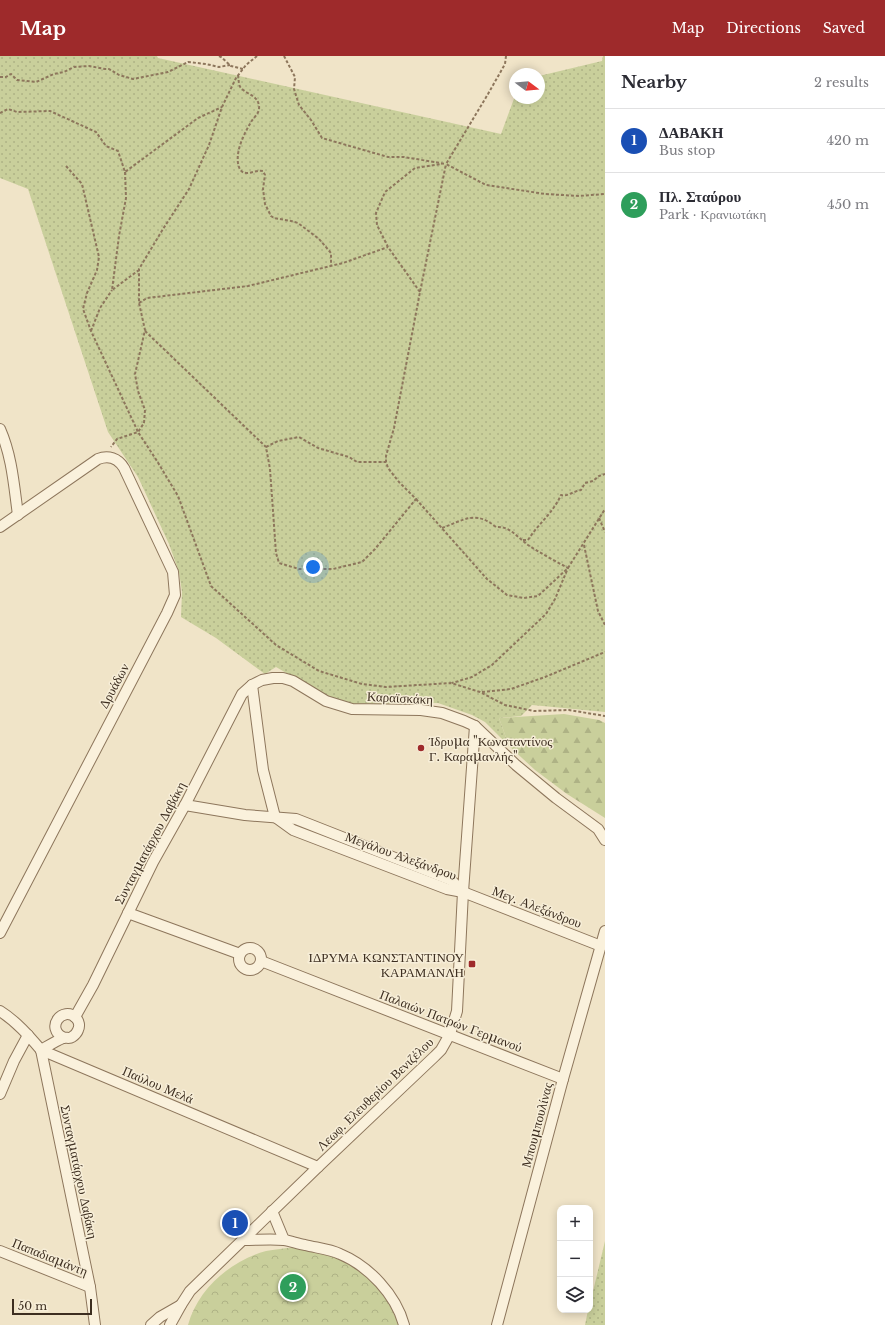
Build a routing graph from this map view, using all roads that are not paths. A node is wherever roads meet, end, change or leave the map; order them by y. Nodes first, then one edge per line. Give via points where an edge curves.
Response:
1 (0, 428) edge
2 (18, 515) junction
3 (0, 527) edge
4 (252, 685) junction
5 (475, 726) junction
6 (185, 805) junction
7 (275, 817) junction
8 (605, 840) edge
9 (463, 892) junction
10 (128, 913) junction
11 (605, 931) edge
12 (0, 933) edge
13 (601, 946) junction
14 (240, 954) junction
15 (261, 961) junction
16 (0, 1011) edge
17 (75, 1017) junction
18 (450, 1034) junction
19 (28, 1035) junction
20 (64, 1038) junction
21 (41, 1050) junction
22 (563, 1079) junction
23 (0, 1094) edge
24 (318, 1167) junction
25 (272, 1211) junction
26 (244, 1240) junction
27 (284, 1240) junction
28 (0, 1251) edge
29 (90, 1287) junction
30 (181, 1305) junction
31 (95, 1325) edge
32 (151, 1325) edge
33 (170, 1325) edge
34 (404, 1325) edge
35 (496, 1325) edge

1 - 2 street via 10,462
2 - 3 street
2 - 12 street, Δρυάδων via 97,460 104,457 117,460 124,468 173,572 175,595
4 - 5 street, Καραϊσκάκη via 262,680 283,678 293,681 326,701 352,709 436,712
4 - 6 street, Συνταγματάρχου Δαβάκη via 242,694
4 - 7 street via 263,770
5 - 8 street, Καραϊσκάκη via 516,765 598,829
5 - 9 street, Λεωφ. Ελευθερίου Βενιζέλου
6 - 7 street
6 - 10 street, Συνταγματάρχου Δαβάκη
7 - 9 street, Μεγάλου Αλεξάνδρου via 293,830 447,889
9 - 13 street, Μεγ. Αλεξάνδρου
9 - 18 street, Λεωφ. Ελευθερίου Βενιζέλου via 457,1011
10 - 14 street
10 - 17 street, Συνταγματάρχου Δαβάκη
11 - 13 street, Μπουμπουλίνας
13 - 22 street, Μπουμπουλίνας
14 - 15 street via 252,947 259,951
14 - 15 street via 239,962 247,970 257,968
15 - 18 street, Παλαιών Πατρών Γερμανού
16 - 19 street, Παύλου Μελά
17 - 20 street via 78,1021 78,1032 74,1036
17 - 20 street via 66,1014 58,1019 56,1032
18 - 22 street, Παλαιών Πατρών Γερμανού
18 - 24 street, Λεωφ. Ελευθερίου Βενιζέλου via 441,1050
19 - 21 street, Παύλου Μελά
19 - 23 street
20 - 21 street
21 - 24 street, Παύλου Μελά
21 - 29 street, Συνταγματάρχου Δαβάκη
22 - 35 street, Μπουμπουλίνας
24 - 25 street, Λεωφ. Ελευθερίου Βενιζέλου
25 - 26 street, Λεωφ. Ελευθερίου Βενιζέλου
25 - 27 street
26 - 27 street
26 - 30 street, Λεωφ. Ελευθερίου Βενιζέλου via 190,1291
27 - 34 street via 324,1248 357,1263 383,1286 394,1302
28 - 29 street, Παπαδιαμάντη
29 - 31 street, Συνταγματάρχου Δαβάκη
30 - 32 street, Λεωφ. Ελευθερίου Βενιζέλου
30 - 33 street, Λεωφ. Ελευθερίου Βενιζέλου

